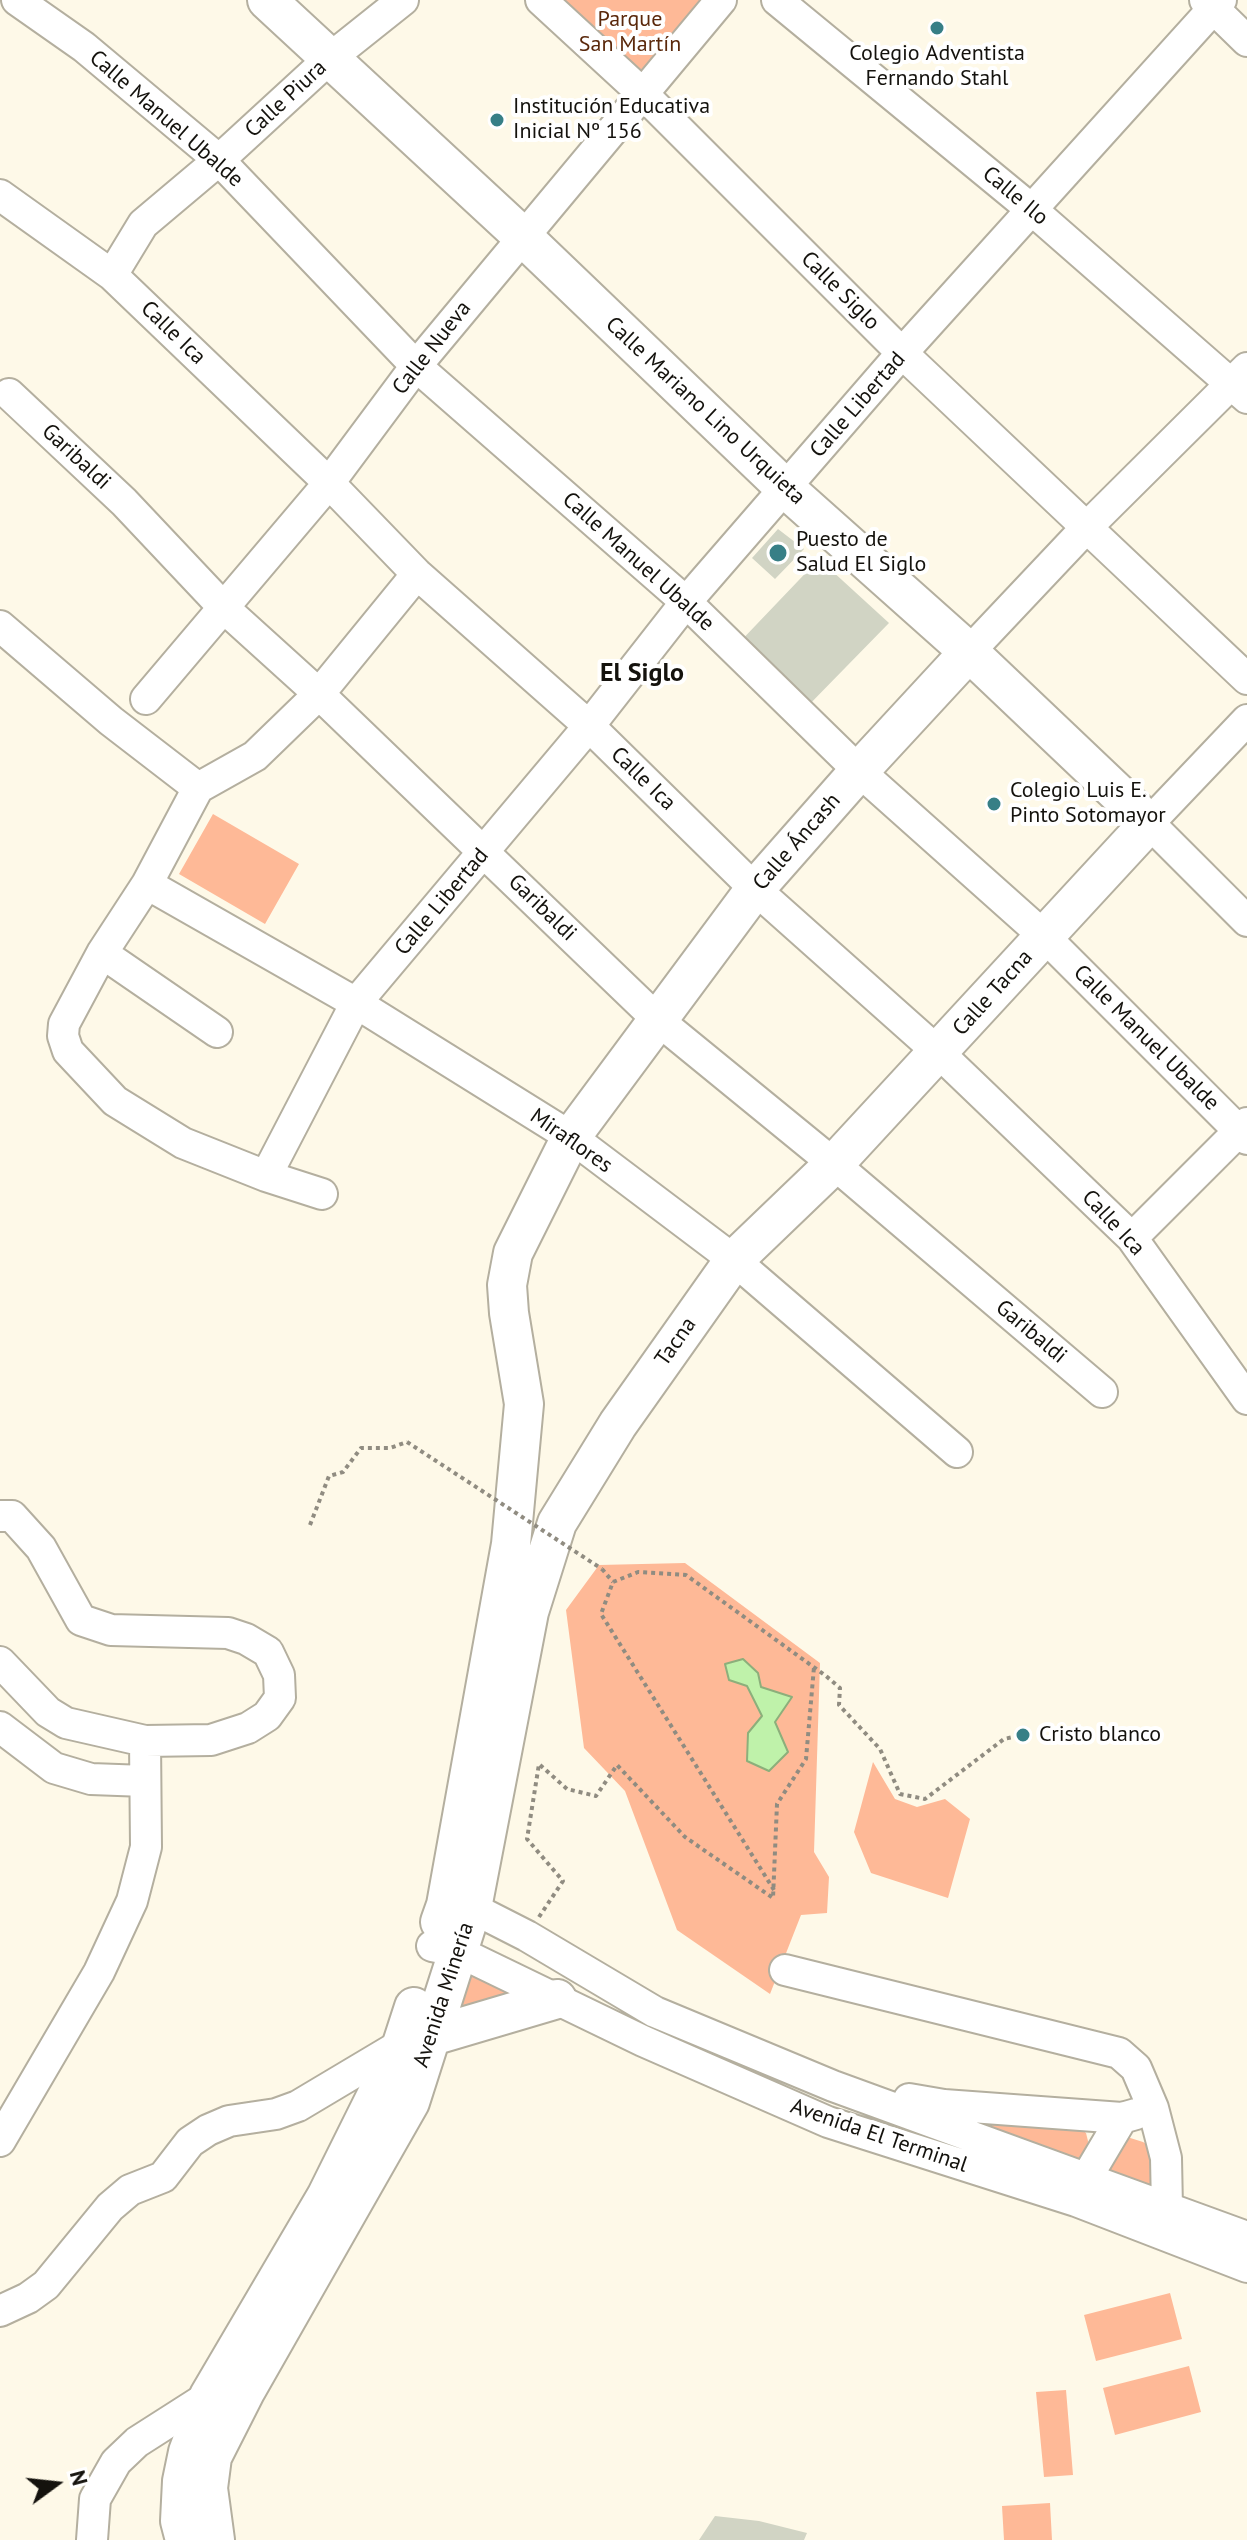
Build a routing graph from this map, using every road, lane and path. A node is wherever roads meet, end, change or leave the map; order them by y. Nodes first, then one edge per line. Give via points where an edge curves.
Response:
1 (17, 0) edge
2 (267, 0) edge
3 (403, 0) edge
4 (541, 0) edge
5 (721, 0) edge
6 (777, 0) edge
7 (1213, 3) edge
8 (1247, 41) edge
9 (329, 59) junction
10 (642, 93) junction
11 (219, 160) junction
12 (0, 195) edge
13 (1031, 209) junction
14 (522, 236) junction
15 (112, 275) junction
16 (902, 353) junction
17 (416, 366) junction
18 (1242, 383) edge
19 (9, 394) dead end
20 (329, 483) junction
21 (786, 489) junction
22 (1087, 527) junction
23 (417, 574) junction
24 (686, 602) junction
25 (224, 608) junction
26 (2, 632) edge
27 (969, 652) junction
28 (1247, 679) edge
29 (319, 694) junction
30 (146, 699) dead end
31 (1247, 720) edge
32 (589, 726) junction
33 (859, 771) junction
34 (198, 788) junction
35 (1149, 823) junction
36 (484, 852) junction
37 (147, 884) junction
38 (755, 889) junction
39 (1247, 921) edge
40 (1044, 936) junction
41 (102, 953) junction
42 (356, 1003) junction
43 (659, 1021) junction
44 (217, 1032) dead end
45 (938, 1052) junction
46 (1244, 1131) edge
47 (571, 1137) junction
48 (834, 1164) junction
49 (266, 1176) junction
50 (322, 1194) dead end
51 (1132, 1238) junction
52 (734, 1260) junction
53 (1102, 1392) dead end
54 (1247, 1399) edge
55 (524, 1404) joint
56 (618, 1424) joint
57 (957, 1452) dead end
58 (0, 1516) edge
59 (310, 1525) dead end
60 (613, 1582) junction
61 (0, 1662) edge
62 (814, 1667) junction
63 (0, 1727) edge
64 (1023, 1735) dead end
65 (145, 1741) junction
66 (145, 1781) junction
67 (774, 1890) junction
68 (459, 1906) junction
69 (527, 1936) junction
70 (444, 1948) junction
71 (785, 1970) dead end
72 (557, 1999) junction
73 (655, 2012) junction
74 (417, 2040) junction
75 (643, 2041) junction
76 (833, 2086) junction
77 (1153, 2108) junction
78 (1122, 2118) junction
79 (0, 2141) edge
80 (1081, 2189) junction
81 (1161, 2221) junction
82 (1247, 2237) edge
83 (1247, 2267) edge
84 (0, 2311) edge
85 (209, 2396) junction
86 (92, 2540) edge
87 (185, 2540) edge
88 (215, 2540) edge

1 - 11 street, Calle Manuel Ubalde via 84,47
2 - 9 main road, Calle Mariano Lino Urquieta
3 - 9 street, Calle Piura
4 - 10 street, Calle Siglo
5 - 10 street, Calle Nueva
6 - 13 street, Calle Ilo
7 - 8 street
7 - 13 street, Calle Libertad
9 - 11 street, Calle Piura
9 - 14 main road, Calle Mariano Lino Urquieta
10 - 14 street, Calle Nueva
10 - 16 street, Calle Siglo
11 - 15 street, Calle Piura via 143,224
11 - 17 street, Calle Manuel Ubalde
12 - 15 street, Calle Ica
13 - 16 street, Calle Libertad
13 - 18 street, Calle Ilo
14 - 17 street, Calle Nueva
14 - 21 main road, Calle Mariano Lino Urquieta
15 - 20 street, Calle Ica
16 - 21 street, Calle Libertad
16 - 22 street, Calle Siglo
17 - 20 street, Calle Nueva
17 - 24 street, Calle Manuel Ubalde
18 - 22 street, Calle Áncash
19 - 25 street, Garibaldi via 124,502
20 - 23 street, Calle Ica
20 - 25 street, Calle Nueva
21 - 24 street, Calle Libertad
21 - 27 main road, Calle Mariano Lino Urquieta
22 - 27 street, Calle Áncash
22 - 28 street, Calle Siglo
23 - 29 street
23 - 32 street, Calle Ica
24 - 32 street, Calle Libertad
24 - 33 street, Calle Manuel Ubalde
25 - 29 street, Garibaldi
25 - 30 street, Calle Nueva
26 - 34 street
27 - 33 main road, Calle Áncash
27 - 35 main road, Calle Mariano Lino Urquieta
29 - 34 street via 255,756
29 - 36 street, Garibaldi
31 - 35 street, Calle Tacna
32 - 36 street, Calle Libertad
32 - 38 street, Calle Ica
33 - 38 main road, Calle Áncash
33 - 40 street, Calle Manuel Ubalde
34 - 37 street
35 - 39 street, Calle Mariano Lino Urquieta
35 - 40 main road, Calle Tacna
36 - 42 street, Calle Libertad
36 - 43 street, Garibaldi
37 - 41 street
37 - 42 street, Miraflores
38 - 43 main road, Calle Áncash
38 - 45 street, Calle Ica
40 - 45 main road, Calle Tacna
40 - 46 street, Calle Manuel Ubalde
41 - 44 street
41 - 49 street via 64,1024 68,1051 115,1101 183,1143
42 - 47 street, Miraflores
42 - 49 street, Calle Libertad
43 - 47 main road, Calle Áncash
43 - 48 street, Garibaldi
45 - 48 main road, Calle Tacna
45 - 51 street, Calle Ica
46 - 51 street
47 - 52 street, Miraflores
47 - 55 main road, Calle Áncash via 513,1253 507,1285
48 - 52 main road, Calle Tacna
48 - 53 street, Garibaldi
49 - 50 street
51 - 54 street, Calle Ica
52 - 56 main road, Tacna
52 - 57 street, Miraflores
55 - 68 main road, Avenida Minería via 511,1544
56 - 68 main road, Avenida Minería via 557,1523 529,1612
58 - 65 street via 12,1516 41,1548 81,1620 111,1630 228,1633 268,1652 279,1675 280,1698 267,1716 211,1740
59 - 60 path, bridge via 329,1476 343,1472 361,1448 407,1442 602,1569
60 - 62 path via 638,1572 686,1575
60 - 67 path via 601,1614
61 - 65 street via 48,1712 66,1723
62 - 64 path via 840,1688 839,1705 880,1749 900,1794 925,1799 1004,1739
62 - 67 path via 806,1759 777,1804
63 - 66 street via 54,1768 91,1779
65 - 66 street
66 - 79 street via 146,1847 132,1901 99,1972
67 - 69 path via 773,1898 685,1837 617,1765 596,1796 567,1789 539,1764 527,1839 563,1881
68 - 69 street, Avenida El Terminal
68 - 70 main road, Avenida Minería
69 - 73 street, Avenida El Terminal
70 - 72 street, Avenida El Terminal
70 - 74 main road, Avenida Minería
71 - 77 street via 1119,2053 1136,2068
72 - 74 main road
72 - 75 street, Avenida El Terminal
73 - 75 street
73 - 76 street, Avenida El Terminal
74 - 84 street via 298,2106 208,2130 190,2142 163,2177 130,2190 110,2207 46,2285
74 - 85 main road, Avenida Minería
74 - 88 main road, Avenida Minería via 410,2102 212,2457 208,2488
75 - 80 street, Avenida El Terminal via 828,2122
76 - 78 street via 944,2105
76 - 80 street, Avenida El Terminal
77 - 78 street
77 - 81 street via 1166,2158
78 - 80 street
80 - 81 street, Avenida El Terminal
81 - 82 street, Avenida El Terminal
81 - 83 street, Avenida El Terminal
85 - 86 street via 137,2442 116,2462 95,2499
85 - 87 main road, Avenida Minería via 182,2481 180,2521

